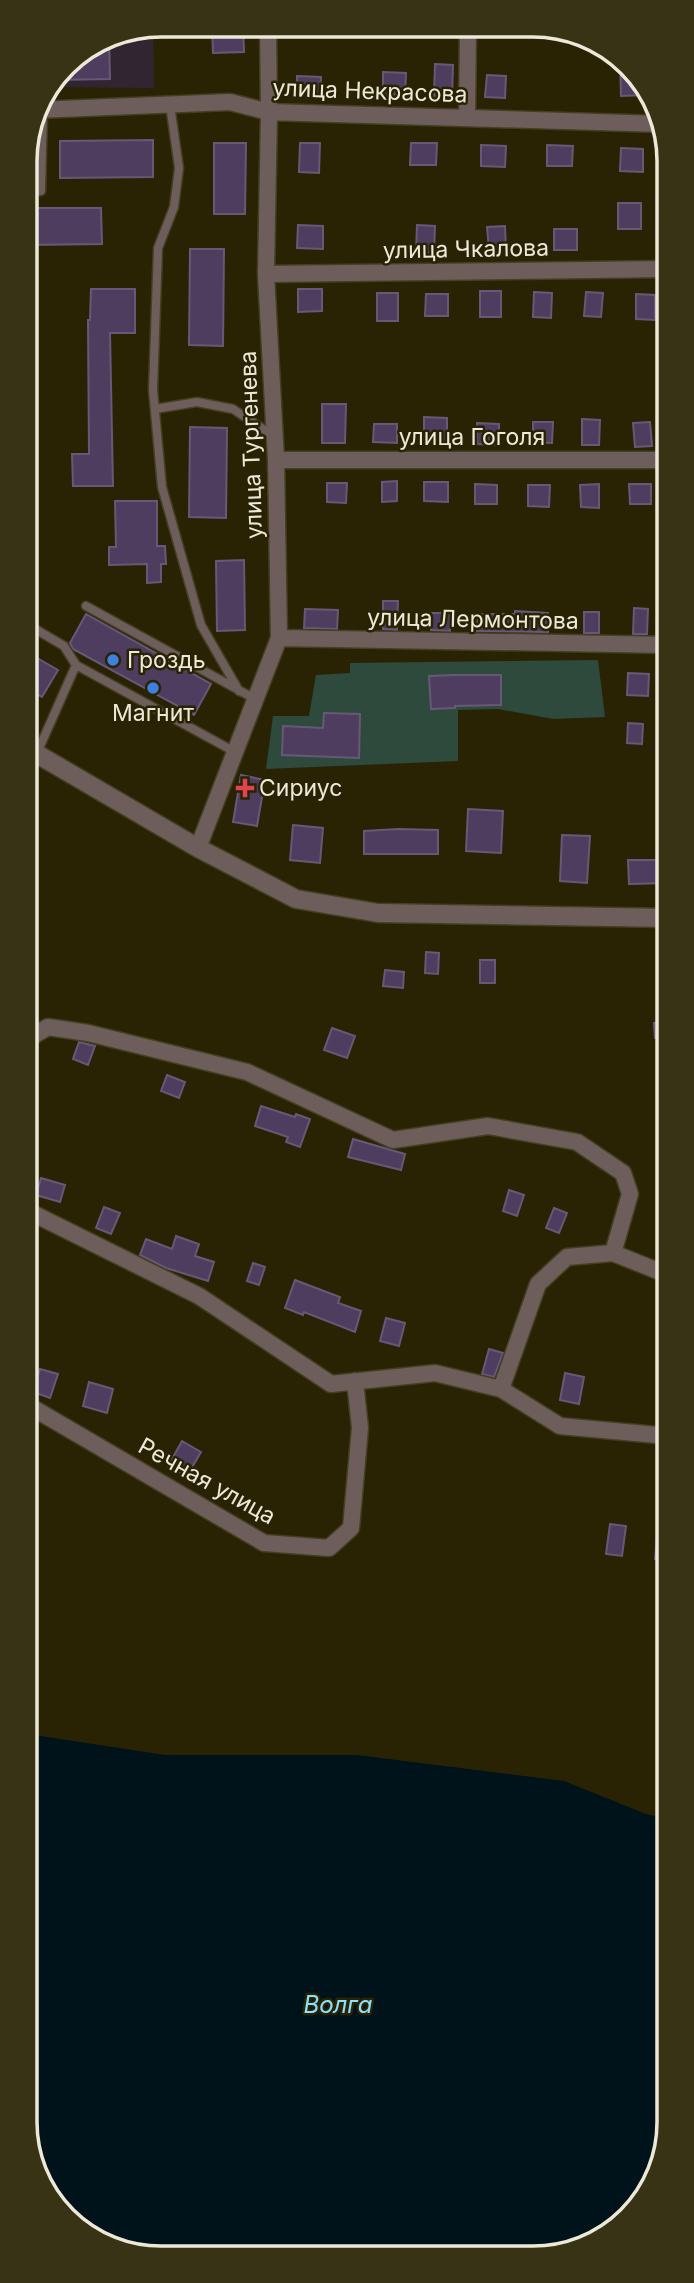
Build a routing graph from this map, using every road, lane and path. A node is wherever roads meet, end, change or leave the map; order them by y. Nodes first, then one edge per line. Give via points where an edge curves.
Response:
1 (268, 37) edge
2 (468, 37) edge
3 (170, 105) junction
4 (48, 111) edge
5 (269, 112) junction
6 (467, 118) junction
7 (652, 124) edge
8 (40, 136) edge
9 (37, 191) edge
10 (657, 269) edge
11 (267, 274) junction
12 (155, 409) junction
13 (275, 437) junction
14 (276, 460) junction
15 (657, 460) edge
16 (86, 606) dead end
17 (37, 630) edge
18 (279, 638) junction
19 (657, 645) edge
20 (76, 665) junction
21 (239, 691) junction
22 (255, 699) junction
23 (37, 739) edge
24 (235, 752) junction
25 (37, 754) edge
26 (198, 848) junction
27 (657, 918) edge
28 (37, 1034) edge
29 (37, 1216) edge
30 (613, 1253) junction
31 (657, 1271) edge
32 (355, 1381) junction
33 (501, 1389) junction
34 (37, 1410) edge
35 (657, 1435) edge

1 - 5 street, улица Тургенева
2 - 6 street
3 - 4 street, улица Некрасова
3 - 5 street, улица Некрасова via 230,102
3 - 12 lane via 178,168 174,207 158,248
5 - 6 street, улица Некрасова
5 - 11 street, улица Тургенева
6 - 7 street, улица Некрасова
8 - 9 lane via 41,191
10 - 11 street, улица Чкалова
11 - 13 street, улица Тургенева
12 - 13 lane via 197,402 233,409
12 - 21 lane via 162,487 187,580 201,625
13 - 14 street, улица Тургенева
14 - 15 street, улица Гоголя
14 - 18 street, улица Тургенева
16 - 21 lane
17 - 20 lane via 64,646
18 - 19 street, улица Лермонтова
18 - 22 street, улица Тургенева
20 - 23 lane
20 - 24 lane
21 - 22 lane
22 - 24 street, улица Тургенева
24 - 26 street, улица Тургенева
25 - 26 street
26 - 27 street via 296,899 379,913
28 - 30 street via 48,1027 88,1033 247,1072 394,1140 488,1126 577,1142 623,1173 630,1194
29 - 32 street via 198,1296 331,1384
30 - 31 street
30 - 33 street via 567,1257 538,1284
32 - 33 street via 435,1373
32 - 34 street, Речная улица via 360,1428 351,1528 329,1548 264,1543
33 - 35 street via 561,1426

